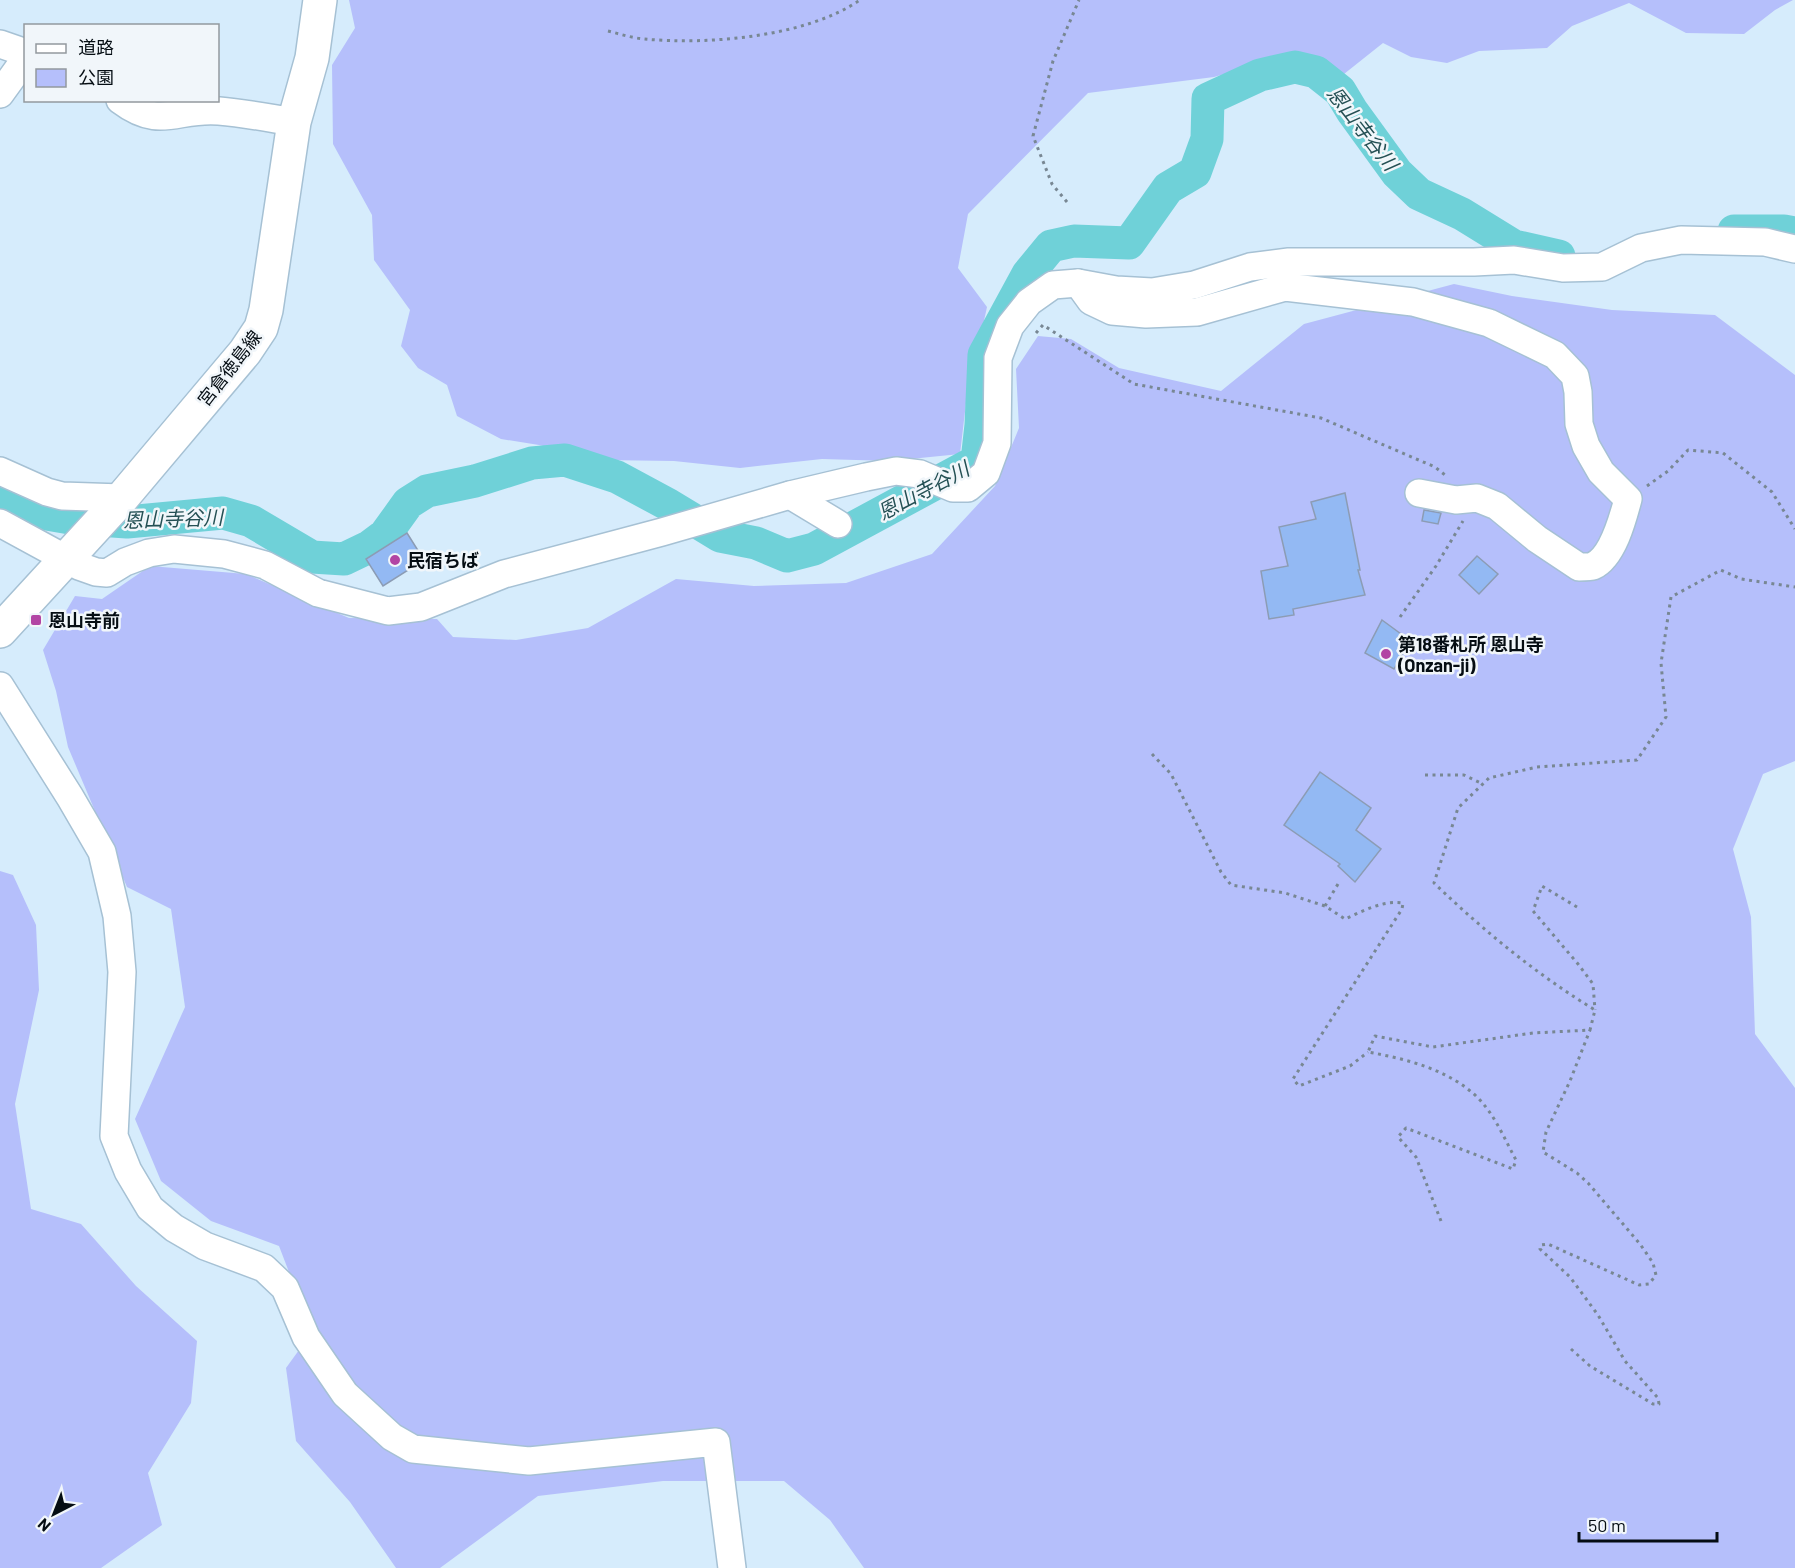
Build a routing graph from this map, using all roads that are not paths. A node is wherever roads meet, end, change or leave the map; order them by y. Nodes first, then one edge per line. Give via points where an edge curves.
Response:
1 (321, 0) edge
2 (0, 44) edge
3 (24, 52) edge
4 (24, 61) edge
5 (0, 94) edge
6 (123, 102) edge
7 (294, 122) junction
8 (1795, 249) edge
9 (1078, 283) junction
10 (0, 471) edge
11 (1419, 493) dead end
12 (790, 495) junction
13 (117, 502) junction
14 (0, 523) edge
15 (838, 524) dead end
16 (75, 548) junction
17 (0, 631) edge
18 (0, 686) edge
19 (732, 1568) edge

1 - 7 main road, 宮倉徳島線 via 312,58
2 - 3 street
4 - 5 street
6 - 7 street via 139,113 160,117 217,111
7 - 13 main road, 宮倉徳島線 via 261,328
8 - 9 street via 1765,242 1681,240 1641,248 1602,267 1563,268 1514,260 1289,262 1250,267 1194,285 1152,292
9 - 11 street via 1091,301 1112,311 1197,312 1285,287 1413,302 1489,323 1555,355 1575,376 1579,424 1586,446 1601,472 1628,499 1604,557 1594,566 1579,567 1497,506 1478,498 1456,500
9 - 12 street via 1053,285 1029,302 1010,326 998,358 997,443 986,473 968,488 953,488 920,474 896,471
10 - 13 street via 62,496
12 - 15 street
12 - 16 street via 504,574 422,607 388,611 318,593 265,566 224,554 174,549 149,553 107,573 79,566
13 - 16 main road, 宮倉徳島線
14 - 16 street
16 - 17 main road, 宮倉徳島線
18 - 19 street via 102,852 117,916 122,972 114,1136 128,1171 150,1208 205,1246 264,1268 285,1288 306,1337 345,1394 392,1437 413,1449 529,1461 716,1442

